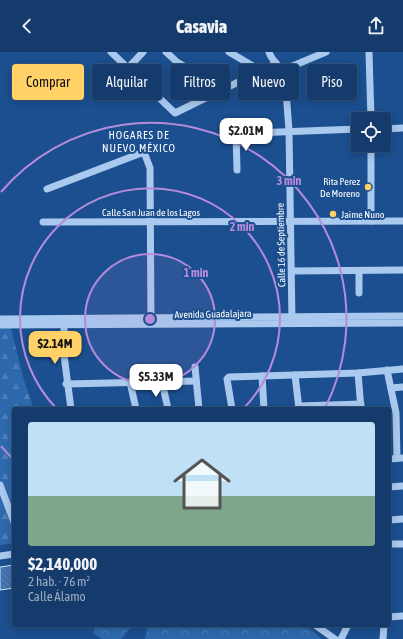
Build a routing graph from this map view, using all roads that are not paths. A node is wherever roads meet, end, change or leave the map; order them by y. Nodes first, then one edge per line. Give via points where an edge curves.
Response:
1 (111, 52) edge
2 (143, 52) edge
3 (166, 52) edge
4 (229, 52) edge
5 (269, 52) edge
6 (326, 52) edge
7 (369, 52) edge
8 (124, 64) edge
9 (132, 64) edge
10 (180, 64) edge
11 (250, 64) edge
12 (275, 64) edge
13 (297, 64) edge
14 (161, 100) edge
15 (201, 100) edge
16 (287, 100) edge
17 (371, 112) edge
18 (403, 128) edge
19 (351, 129) edge
20 (391, 129) edge
21 (289, 130) junction
22 (236, 133) junction
23 (225, 134) dead end
24 (371, 152) edge
25 (237, 170) dead end
26 (47, 189) dead end
27 (403, 220) edge
28 (371, 221) junction
29 (43, 222) dead end
30 (291, 222) junction
31 (151, 223) junction
32 (403, 270) edge
33 (292, 271) junction
34 (359, 271) junction
35 (359, 293) dead end
36 (403, 316) edge
37 (64, 318) junction
38 (0, 319) edge
39 (292, 320) junction
40 (106, 322) junction
41 (151, 322) junction
42 (403, 322) edge
43 (0, 325) edge
44 (64, 326) junction
45 (195, 367) dead end
46 (403, 369) edge
47 (387, 370) junction
48 (358, 373) junction
49 (295, 375) junction
50 (262, 376) junction
51 (196, 381) junction
52 (130, 382) junction
53 (162, 382) junction
54 (66, 384) junction
55 (403, 387) edge
56 (391, 388) junction
57 (71, 407) edge
58 (136, 407) edge
59 (168, 407) edge
60 (199, 407) edge
61 (232, 407) edge
62 (264, 407) edge
63 (299, 407) edge
64 (333, 407) edge
65 (361, 407) edge
66 (396, 458) edge
67 (0, 485) edge
68 (403, 486) edge
69 (391, 487) edge
70 (12, 517) edge
71 (403, 519) edge
72 (391, 520) edge
73 (391, 544) edge
74 (403, 544) edge
75 (12, 554) edge
76 (0, 556) edge
77 (403, 616) edge
78 (391, 617) edge
79 (318, 627) edge
80 (347, 627) edge
81 (384, 627) edge
82 (335, 639) edge
83 (341, 639) edge
84 (383, 639) edge

1 - 8 street
2 - 9 street
3 - 10 street
4 - 11 street
5 - 12 street
6 - 13 street
7 - 17 street
14 - 15 street via 175,113
16 - 21 street, Calle 16 de Septiembre
18 - 20 street
19 - 21 street
21 - 22 street
21 - 30 street, Calle 16 de Septiembre
22 - 23 street
22 - 25 street
24 - 28 street
26 - 31 street via 144,152 150,168
27 - 28 street, Calle San Juan de los Lagos
28 - 30 street, Calle San Juan de los Lagos
29 - 31 street, Calle San Juan de los Lagos
30 - 31 street, Calle San Juan de los Lagos
30 - 33 street, Calle 16 de Septiembre
31 - 41 street
32 - 34 street
33 - 34 street
33 - 39 street, Calle 16 de Septiembre
34 - 35 street
36 - 39 street, Avenida Guadalajara
37 - 38 street, Avenida Guadalajara
37 - 40 street, Avenida Guadalajara
37 - 44 street
39 - 41 street, Avenida Guadalajara
39 - 42 street, Avenida Guadalajara
40 - 41 street, Avenida Guadalajara
40 - 44 street, Avenida Guadalajara
43 - 44 street, Avenida Guadalajara
44 - 54 street
45 - 51 street
46 - 47 street
47 - 48 street
47 - 56 street
48 - 49 street
48 - 65 street
49 - 50 street
49 - 63 street
50 - 61 street via 228,378
50 - 62 street
51 - 53 street
51 - 60 street
52 - 53 street
52 - 54 street
52 - 58 street
53 - 59 street
54 - 57 street
55 - 56 street
56 - 66 street via 396,413
64 - 65 street
67 - 70 street
68 - 69 street
71 - 72 street
73 - 74 street
75 - 76 street
77 - 78 street
79 - 82 street
80 - 83 street
81 - 84 street

